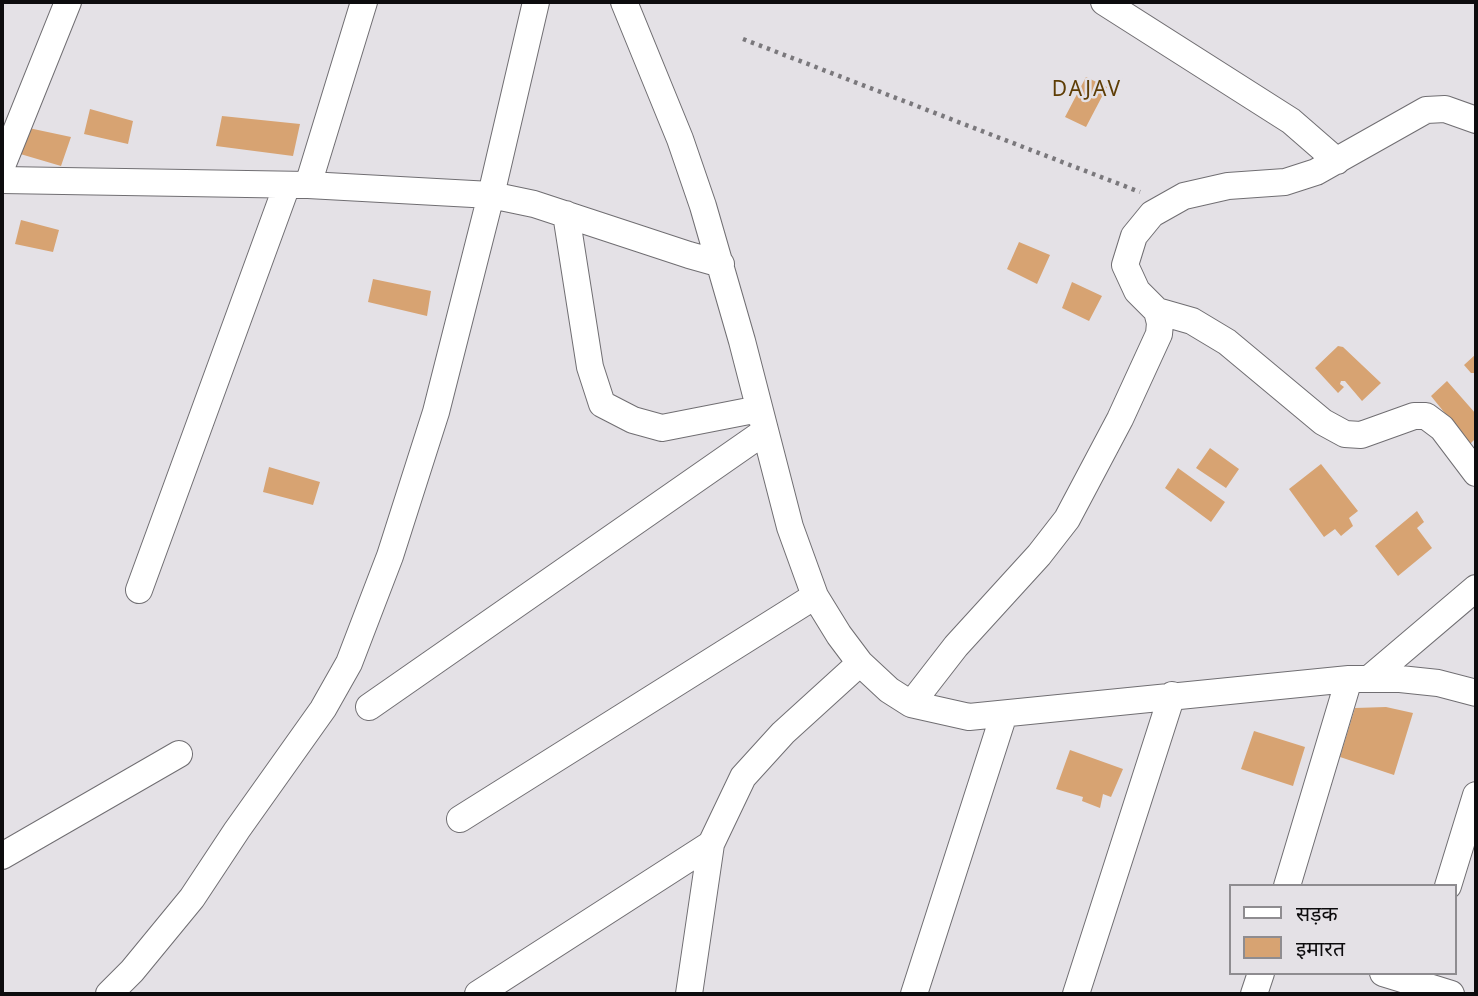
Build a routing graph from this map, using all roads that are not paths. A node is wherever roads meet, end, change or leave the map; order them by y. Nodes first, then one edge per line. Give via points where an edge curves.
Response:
1 (68, 2) edge
2 (364, 2) edge
3 (536, 2) edge
4 (624, 2) edge
5 (1104, 2) edge
6 (1476, 120) edge
7 (1336, 161) junction
8 (2, 166) edge
9 (2, 180) edge
10 (297, 185) junction
11 (491, 195) junction
12 (566, 214) junction
13 (721, 264) junction
14 (1157, 311) junction
15 (762, 420) junction
16 (1476, 473) edge
17 (1476, 588) edge
18 (139, 590) dead end
19 (815, 596) junction
20 (860, 663) junction
21 (1359, 678) junction
22 (1476, 693) edge
23 (1172, 695) junction
24 (911, 704) junction
25 (369, 706) dead end
26 (1004, 714) junction
27 (180, 754) dead end
28 (1476, 795) edge
29 (460, 819) dead end
30 (711, 844) junction
31 (2, 856) edge
32 (1288, 884) edge
33 (1449, 884) edge
34 (1260, 975) edge
35 (1389, 975) edge
36 (1417, 984) edge
37 (109, 994) edge
38 (478, 994) edge
39 (690, 994) edge
40 (914, 994) edge
41 (1076, 994) edge
42 (1254, 994) edge
43 (1451, 994) edge

1 - 8 street
2 - 10 street
3 - 11 street
4 - 13 street via 680,139
5 - 7 street via 1291,121
6 - 7 street via 1444,109 1426,110
7 - 14 street via 1285,182 1228,186 1184,196 1152,214 1133,236 1125,265 1138,291
9 - 10 street
10 - 11 street
10 - 18 street
11 - 12 street
11 - 37 street via 436,412 390,556 349,663 323,709 192,898
12 - 13 street
12 - 15 street via 590,367 601,404 662,428
13 - 15 street
14 - 16 street via 1192,321 1227,342 1323,422 1345,434 1362,435 1426,416 1442,428
14 - 24 street via 1159,334 1067,519
15 - 19 street via 790,527
15 - 25 street
17 - 21 street
19 - 20 street
19 - 29 street
20 - 24 street
20 - 30 street via 783,733 743,777
21 - 22 street via 1438,683
21 - 23 street
21 - 32 street
23 - 26 street
23 - 41 street
24 - 26 street via 969,717
26 - 40 street
27 - 31 street
28 - 33 street
30 - 38 street
30 - 39 street
34 - 42 street
35 - 36 street
36 - 43 street

